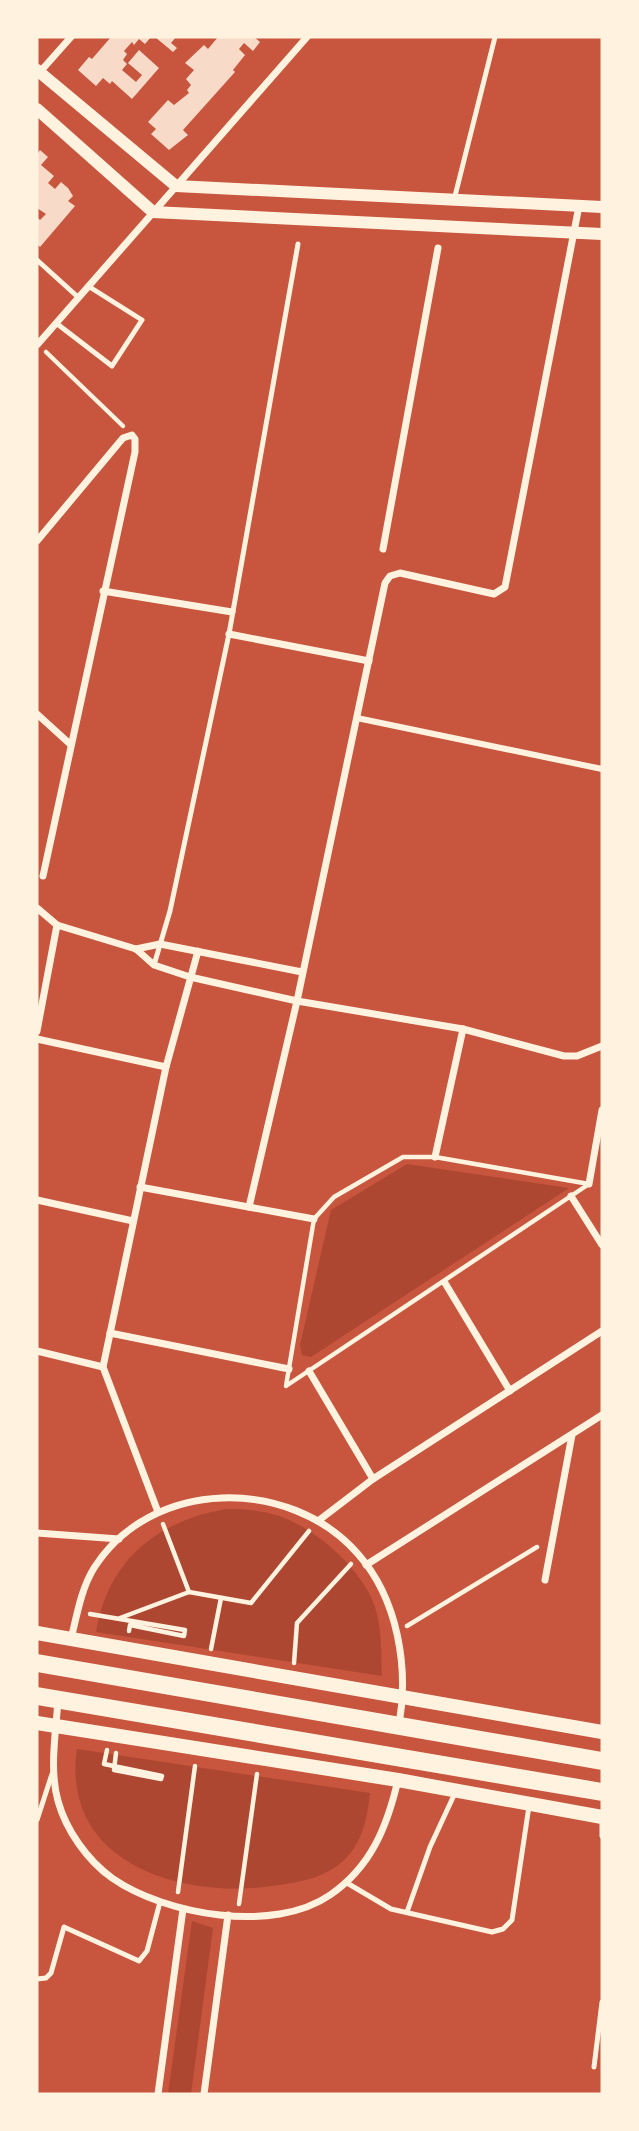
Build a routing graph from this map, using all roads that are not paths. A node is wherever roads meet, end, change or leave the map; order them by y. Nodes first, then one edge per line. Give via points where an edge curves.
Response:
1 (71, 37) edge
2 (307, 37) edge
3 (495, 37) edge
4 (38, 73) edge
5 (37, 109) edge
6 (176, 186) junction
7 (454, 200) junction
8 (579, 206) junction
9 (602, 207) edge
10 (153, 212) junction
11 (575, 233) junction
12 (602, 234) edge
13 (298, 244) dead end
14 (438, 248) dead end
15 (37, 260) edge
16 (89, 286) junction
17 (79, 298) junction
18 (56, 323) junction
19 (37, 345) edge
20 (37, 541) edge
21 (383, 549) dead end
22 (103, 591) junction
23 (232, 612) junction
24 (229, 634) junction
25 (369, 661) junction
26 (37, 714) edge
27 (357, 718) junction
28 (70, 744) junction
29 (602, 769) edge
30 (43, 876) dead end
31 (37, 908) edge
32 (57, 925) junction
33 (160, 944) junction
34 (136, 948) junction
35 (198, 951) junction
36 (155, 965) junction
37 (302, 972) junction
38 (190, 977) junction
39 (297, 1000) junction
40 (463, 1029) junction
41 (37, 1031) edge
42 (37, 1039) edge
43 (602, 1046) edge
44 (166, 1067) junction
45 (602, 1110) edge
46 (435, 1157) road end
47 (589, 1184) road end
48 (140, 1187) junction
49 (570, 1196) road end
50 (37, 1200) edge
51 (249, 1207) junction
52 (314, 1219) road end
53 (133, 1221) junction
54 (602, 1245) edge
55 (445, 1283) road end
56 (602, 1331) edge
57 (110, 1333) junction
58 (37, 1351) edge
59 (103, 1367) junction
60 (289, 1369) road end
61 (309, 1371) road end
62 (510, 1391) junction
63 (602, 1415) edge
64 (572, 1435) junction
65 (373, 1479) junction
66 (158, 1512) junction
67 (318, 1521) junction
68 (37, 1533) edge
69 (119, 1539) junction
70 (366, 1565) junction
71 (545, 1580) dead end
72 (37, 1633) edge
73 (71, 1639) junction
74 (37, 1663) edge
75 (37, 1696) edge
76 (404, 1697) junction
77 (58, 1699) junction
78 (37, 1723) edge
79 (56, 1726) junction
80 (398, 1726) junction
81 (602, 1732) edge
82 (602, 1761) edge
83 (54, 1768) junction
84 (398, 1780) junction
85 (456, 1790) junction
86 (602, 1792) edge
87 (529, 1804) junction
88 (602, 1817) edge
89 (37, 1820) edge
90 (602, 1836) edge
91 (346, 1883) junction
92 (160, 1902) junction
93 (179, 1908) junction
94 (407, 1912) junction
95 (228, 1915) junction
96 (37, 1979) edge
97 (602, 2002) edge
98 (594, 2067) dead end
99 (158, 2094) edge
100 (204, 2094) edge

1 - 4 street
2 - 6 street
3 - 7 lane
4 - 6 street
5 - 10 street
6 - 7 street
6 - 10 street
7 - 8 street
8 - 9 street
8 - 11 street
10 - 11 street
10 - 16 street
11 - 12 street
11 - 25 street via 505,587 495,594 411,574 390,576 382,592
13 - 23 lane
14 - 21 street
15 - 17 lane
16 - 17 street
16 - 18 lane via 142,320 112,366
17 - 18 street
18 - 19 street
20 - 22 street via 123,438 132,435 135,452
22 - 23 street
22 - 28 street
23 - 24 lane
24 - 25 street
24 - 33 lane
25 - 27 street
26 - 28 street
27 - 29 street
27 - 37 street
28 - 30 street
31 - 32 street
32 - 34 street
32 - 41 street
33 - 34 street
33 - 35 street
33 - 36 lane
34 - 36 street
35 - 37 street
35 - 38 street
36 - 38 street
37 - 39 street
38 - 39 street
38 - 44 street
39 - 40 street
39 - 51 street
40 - 43 street via 564,1056
40 - 46 street
42 - 44 street
44 - 48 street
45 - 47 street
48 - 51 street
48 - 53 street
49 - 54 street
50 - 53 street
51 - 52 street
53 - 57 street
55 - 62 street
56 - 62 street
57 - 59 street
57 - 60 street
58 - 59 street
59 - 66 street
61 - 65 street
62 - 65 street
63 - 64 street
64 - 70 street
64 - 71 street
65 - 67 street
66 - 67 street via 218,1497 254,1499
66 - 69 street
67 - 70 street via 340,1536
68 - 69 street
69 - 73 street via 93,1570
70 - 76 street via 388,1606 396,1633
72 - 73 main road
73 - 76 main road
74 - 80 main road
75 - 77 main road
76 - 80 street
76 - 81 main road
77 - 79 street
77 - 86 main road
78 - 79 main road
79 - 83 street
79 - 84 main road
80 - 82 main road
83 - 89 lane
83 - 92 street via 57,1800 69,1829 88,1856 111,1878
84 - 85 main road
84 - 91 street via 380,1839
85 - 87 main road
85 - 94 lane
87 - 88 main road
87 - 94 lane via 508,1925 492,1932
88 - 90 lane
91 - 94 lane via 391,1909
91 - 95 street via 297,1910 266,1916
92 - 93 street
92 - 96 lane via 147,1951 139,1961 64,1927 51,1973
93 - 95 street
93 - 99 street
95 - 100 street
97 - 98 lane

